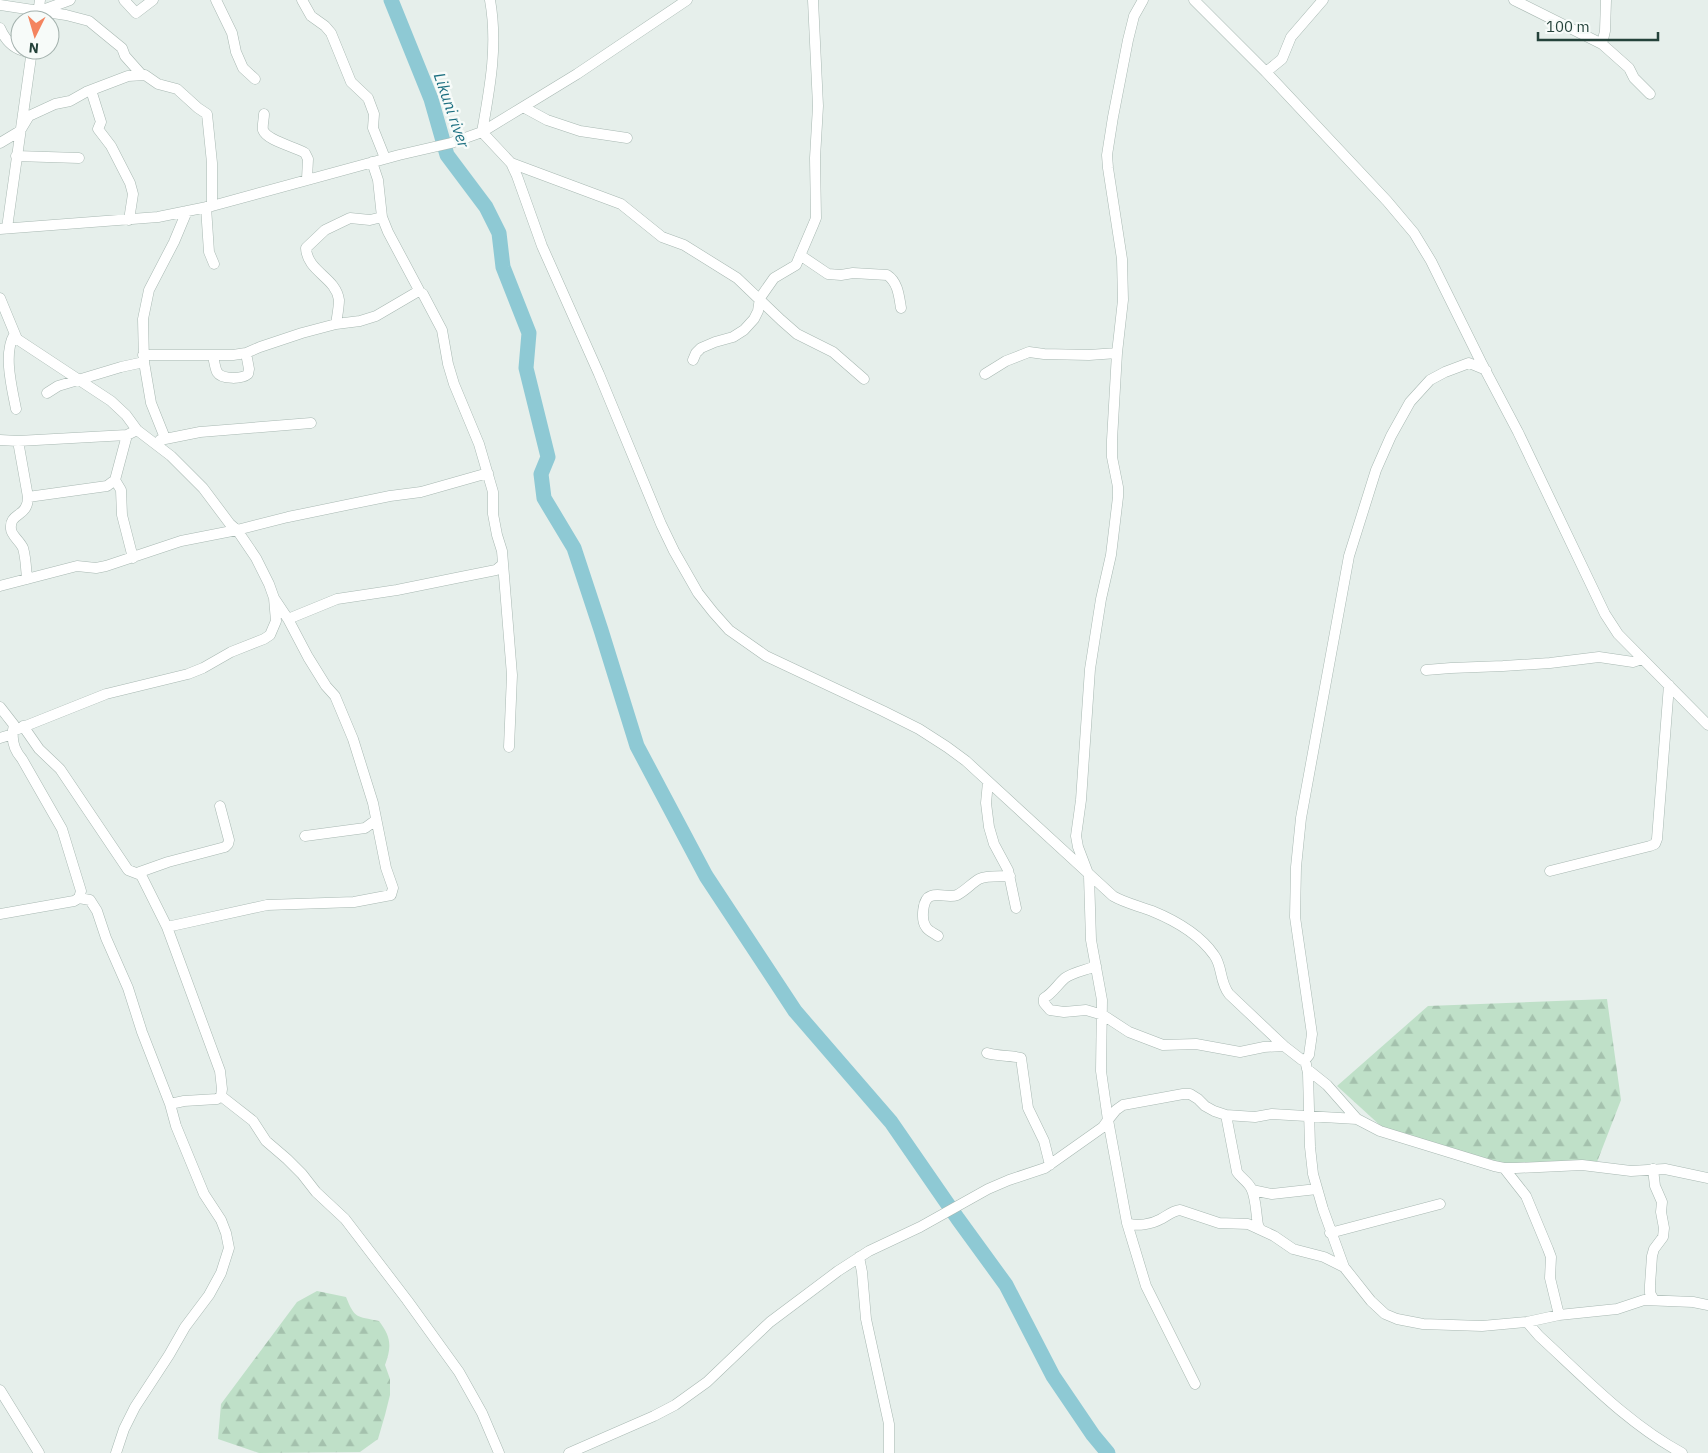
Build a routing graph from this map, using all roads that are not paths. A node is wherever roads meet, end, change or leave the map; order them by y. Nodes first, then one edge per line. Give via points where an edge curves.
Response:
1 (70, 0) edge
2 (124, 0) edge
3 (153, 0) edge
4 (216, 0) edge
5 (302, 0) edge
6 (490, 0) edge
7 (687, 0) edge
8 (813, 0) edge
9 (1143, 0) edge
10 (1194, 0) edge
11 (1323, 0) edge
12 (1514, 0) edge
13 (1606, 0) edge
14 (0, 5) edge
15 (17, 10) edge
16 (50, 10) edge
17 (60, 18) edge
18 (0, 28) edge
19 (10, 44) edge
20 (1602, 44) junction
21 (30, 60) edge
22 (1266, 72) junction
23 (141, 74) junction
24 (255, 79) dead end
25 (91, 90) junction
26 (1650, 94) dead end
27 (523, 107) junction
28 (264, 114) dead end
29 (20, 130) junction
30 (482, 132) junction
31 (627, 138) dead end
32 (0, 142) edge
33 (16, 156) junction
34 (79, 158) dead end
35 (384, 158) junction
36 (372, 162) junction
37 (511, 164) junction
38 (308, 179) junction
39 (209, 206) junction
40 (187, 212) junction
41 (382, 217) junction
42 (129, 220) junction
43 (4, 224) edge
44 (800, 255) junction
45 (214, 264) dead end
46 (420, 292) junction
47 (0, 298) edge
48 (760, 298) junction
49 (901, 308) dead end
50 (336, 324) junction
51 (14, 335) junction
52 (246, 353) junction
53 (1117, 353) junction
54 (213, 356) junction
55 (143, 359) junction
56 (693, 360) dead end
57 (1486, 370) junction
58 (985, 374) dead end
59 (864, 379) dead end
60 (80, 380) junction
61 (47, 393) dead end
62 (16, 409) dead end
63 (311, 423) dead end
64 (136, 430) junction
65 (127, 435) junction
66 (164, 438) junction
67 (0, 440) edge
68 (18, 441) junction
69 (154, 442) junction
70 (488, 473) junction
71 (115, 480) junction
72 (28, 497) junction
73 (236, 530) junction
74 (133, 558) junction
75 (503, 564) junction
76 (27, 579) junction
77 (0, 586) edge
78 (274, 598) junction
79 (288, 619) junction
80 (1642, 659) junction
81 (1426, 670) dead end
82 (1669, 685) junction
83 (0, 707) edge
84 (1708, 725) edge
85 (23, 726) junction
86 (13, 732) junction
87 (0, 738) edge
88 (509, 747) dead end
89 (988, 782) junction
90 (220, 806) dead end
91 (376, 820) junction
92 (305, 836) dead end
93 (1550, 871) dead end
94 (137, 873) junction
95 (1010, 876) junction
96 (1089, 876) junction
97 (79, 898) junction
98 (1016, 908) dead end
99 (0, 914) edge
100 (167, 927) junction
101 (938, 936) dead end
102 (1096, 966) junction
103 (1103, 1015) junction
104 (1284, 1046) junction
105 (987, 1053) dead end
106 (1306, 1064) junction
107 (221, 1096) junction
108 (170, 1104) junction
109 (1226, 1115) junction
110 (1308, 1116) junction
111 (1357, 1119) junction
112 (1108, 1120) junction
113 (1050, 1165) junction
114 (1504, 1168) junction
115 (1654, 1169) junction
116 (1708, 1178) edge
117 (1317, 1189) junction
118 (1252, 1190) junction
119 (1440, 1204) dead end
120 (1127, 1223) junction
121 (1260, 1229) junction
122 (1330, 1233) junction
123 (859, 1258) junction
124 (1344, 1267) junction
125 (1654, 1300) junction
126 (1708, 1304) edge
127 (1560, 1315) junction
128 (1527, 1322) junction
129 (1195, 1384) dead end
130 (0, 1392) edge
131 (39, 1453) edge
132 (116, 1453) edge
133 (499, 1453) edge
134 (569, 1453) edge
135 (889, 1453) edge
136 (1682, 1453) edge

1 - 16 street
2 - 3 street via 136,13
4 - 24 street via 243,68
5 - 35 street via 310,16 331,33 351,82 368,98 374,114 373,128
6 - 30 street via 494,32 493,72
7 - 27 street
8 - 44 street via 818,106 816,218
9 - 53 street via 1134,16 1128,40 1108,146 1108,168 1122,259 1123,300
10 - 22 street
11 - 22 street via 1291,37 1282,58
12 - 20 street
13 - 20 street
14 - 15 street
17 - 23 street via 89,21 122,48
18 - 19 street
20 - 26 street
21 - 29 street
22 - 57 street via 1414,233
23 - 25 street
23 - 39 street via 158,84 177,89 207,114 212,164
25 - 29 street via 29,116
25 - 42 street via 101,122 98,129 111,146 130,183 133,194
27 - 30 street
27 - 31 street via 580,131
28 - 38 street via 264,132 305,153
29 - 32 street
29 - 33 street
30 - 35 street via 438,147
30 - 37 street
33 - 34 street
33 - 43 street
35 - 36 street
36 - 38 street
36 - 41 street via 378,180
37 - 48 street via 622,204 662,237 684,245 737,278
37 - 89 street via 542,246 661,524 674,551 713,612 729,630 766,656 919,729 966,761
38 - 39 street
39 - 40 street
39 - 45 street via 210,252
40 - 42 street
40 - 55 street via 149,290 143,319
41 - 46 street
41 - 50 street via 370,220 350,218 324,230 306,248 315,270 333,284 339,300
42 - 43 street
44 - 48 street via 796,265 774,278
44 - 49 street via 828,274 888,275 896,284
46 - 50 street via 376,316
46 - 70 street via 442,330 454,384
47 - 51 street
48 - 56 street via 758,311 744,330 701,348
48 - 59 street via 797,334 833,352
50 - 52 street
51 - 60 street
51 - 62 street via 9,354
52 - 54 street
52 - 54 street via 249,369 245,377 223,376 217,372
53 - 58 street via 1029,352
53 - 96 street via 1112,457 1118,497 1090,669 1076,836
54 - 55 street
55 - 60 street
55 - 66 street via 152,409
57 - 80 street via 1605,614 1618,634
57 - 106 street via 1469,363 1445,372 1430,380 1410,402 1390,436 1376,470 1348,556 1301,818 1296,867 1295,917 1312,1034
60 - 61 street
60 - 64 street via 111,401
63 - 66 street
64 - 65 street
64 - 69 street
65 - 68 street
65 - 71 street
66 - 69 street
67 - 68 street
68 - 72 street
69 - 73 street via 203,488
70 - 73 street via 421,492 288,516
70 - 75 street
71 - 72 street via 107,486
71 - 74 street via 121,490 122,515
72 - 76 street via 28,505 15,516 10,528 22,547
73 - 74 street via 181,541
73 - 78 street via 256,558
74 - 76 street via 96,568 77,566
75 - 79 street via 496,570 461,578 337,599
75 - 88 street via 512,675
76 - 77 street
78 - 79 street
78 - 85 street via 276,621 270,635 264,639 188,674 106,694
79 - 91 street via 308,657 335,696 361,760
80 - 81 street via 1633,662 1599,657
80 - 82 street
82 - 84 street
82 - 93 street via 1655,844
83 - 86 street via 14,724
85 - 86 street
85 - 94 street via 39,749 60,770 128,870
86 - 87 street
86 - 97 street via 15,751 62,829 81,891
89 - 95 street via 989,827
89 - 96 street
90 - 94 street via 229,840 225,847
91 - 92 street via 358,830
91 - 100 street via 393,888 391,894 354,902 267,905
94 - 100 street
95 - 98 street
95 - 101 street via 980,879 958,894 931,895 924,904 924,922 926,928
96 - 102 street via 1091,940
96 - 104 street via 1113,896 1168,919 1204,944 1218,961 1224,987
97 - 99 street
97 - 108 street via 90,900 97,910
100 - 107 street via 220,1071
102 - 103 street
102 - 103 street via 1065,978 1052,994 1044,998 1044,1003 1050,1010 1086,1010
103 - 104 street via 1129,1032 1164,1045 1196,1044 1240,1052
103 - 112 street via 1101,1072
104 - 106 street
105 - 113 street via 1021,1058 1028,1108 1044,1141
106 - 110 street
106 - 111 street
107 - 108 street via 214,1100
107 - 133 street via 253,1121 266,1141 345,1219 459,1372
108 - 132 street via 204,1194 226,1233 229,1248 209,1295 135,1407
109 - 110 street via 1255,1118 1272,1114
109 - 112 street via 1205,1106 1190,1094 1183,1094 1123,1105
109 - 118 street via 1237,1172
110 - 111 street
110 - 117 street
111 - 114 street via 1380,1131
112 - 113 street
112 - 120 street
113 - 123 street via 988,1189
114 - 115 street via 1582,1165 1621,1171
114 - 127 street via 1526,1196 1548,1249 1550,1278
115 - 116 street
115 - 125 street via 1664,1228 1663,1237 1652,1256 1650,1293
117 - 118 street via 1272,1194
117 - 122 street
118 - 121 street
119 - 122 street
120 - 121 street via 1159,1221 1180,1210 1208,1220 1248,1224
120 - 129 street via 1146,1286
121 - 124 street via 1293,1249 1324,1257
122 - 124 street
123 - 134 street via 770,1322 719,1372 682,1400 654,1416
123 - 135 street via 866,1319 889,1424
124 - 128 street via 1377,1308 1396,1319 1423,1324 1482,1326
125 - 126 street
125 - 127 street via 1617,1309
127 - 128 street
128 - 136 street via 1635,1422
130 - 131 street

